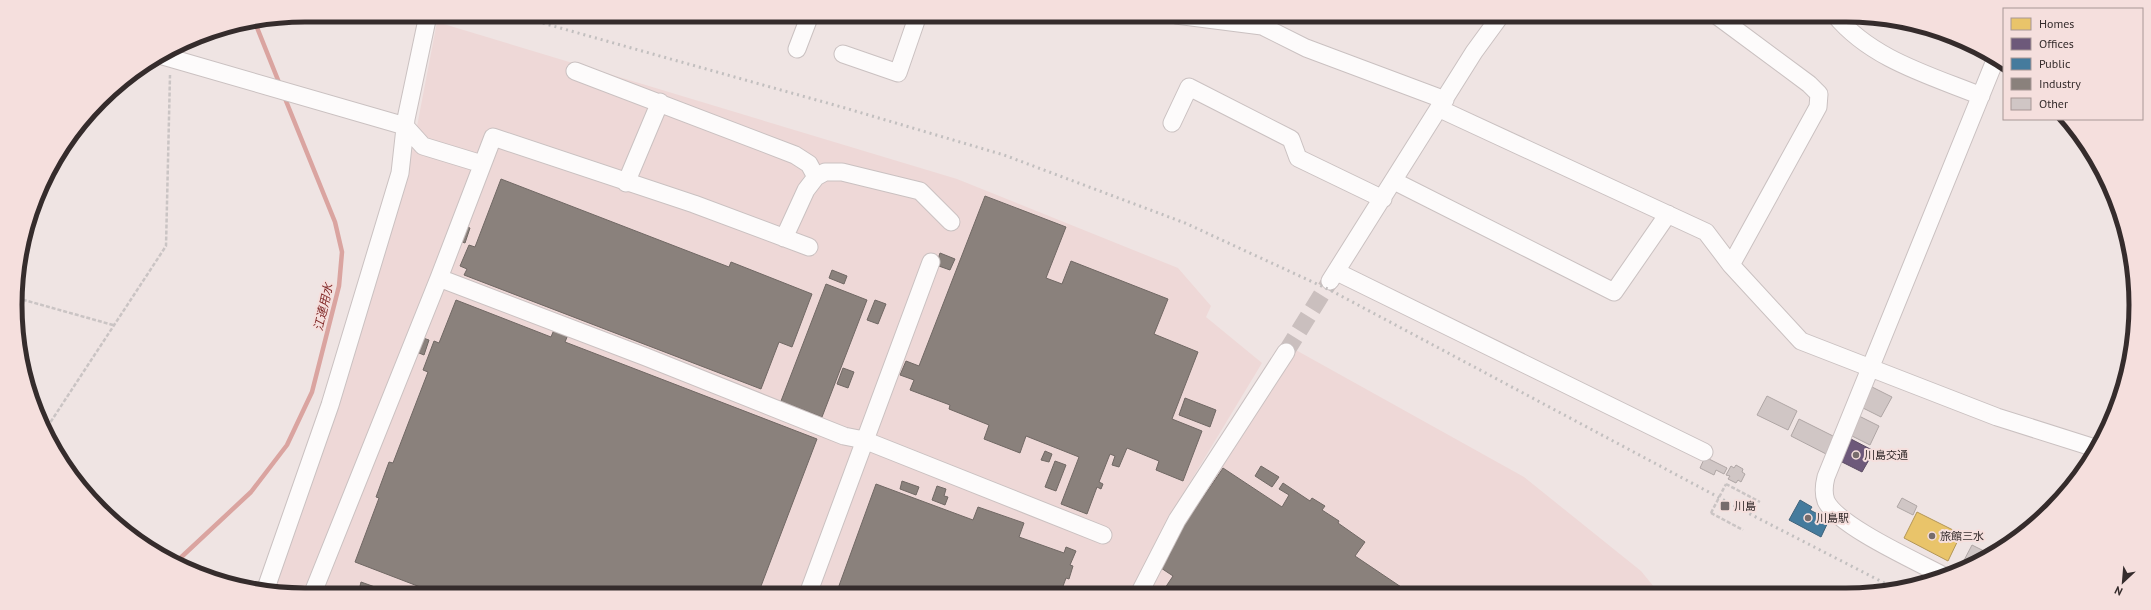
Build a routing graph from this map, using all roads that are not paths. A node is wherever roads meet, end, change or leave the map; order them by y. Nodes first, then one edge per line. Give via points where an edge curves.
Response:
1 (427, 22) edge
2 (807, 22) edge
3 (916, 22) edge
4 (1238, 22) edge
5 (1496, 22) edge
6 (1725, 22) edge
7 (1840, 22) edge
8 (797, 49) dead end
9 (842, 54) dead end
10 (167, 58) edge
11 (1994, 64) edge
12 (575, 71) dead end
13 (1980, 96) junction
14 (660, 102) junction
15 (1443, 104) junction
16 (1172, 124) dead end
17 (406, 126) junction
18 (482, 164) junction
19 (816, 177) junction
20 (1394, 181) junction
21 (626, 182) junction
22 (1383, 199) junction
23 (1668, 214) junction
24 (951, 222) dead end
25 (784, 238) junction
26 (809, 247) dead end
27 (931, 262) dead end
28 (1730, 265) junction
29 (439, 278) junction
30 (1286, 352) tunnel mouth
31 (1870, 368) junction
32 (864, 440) junction
33 (2091, 447) edge
34 (1704, 452) dead end
35 (1103, 535) dead end
36 (1938, 573) edge
37 (267, 586) edge
38 (315, 588) edge
39 (810, 588) edge
40 (1142, 588) edge

1 - 17 street
2 - 8 street
3 - 9 street via 898,73
4 - 15 street via 1262,26 1306,48
5 - 15 street via 1474,52
6 - 28 street via 1809,84 1818,94 1818,107
7 - 13 street via 1846,29 1886,57
10 - 17 street
11 - 13 street
12 - 14 street
13 - 31 street
14 - 19 street via 682,113 795,155 809,164
14 - 21 street
15 - 20 street
15 - 23 street
16 - 22 street via 1189,87 1291,140 1298,158
17 - 18 street via 424,146
17 - 37 street via 400,173 330,406
18 - 21 street via 494,137
18 - 29 street
19 - 24 street via 825,172 842,172 920,191
19 - 25 street via 806,190
20 - 22 street
20 - 23 street via 1614,292
21 - 25 street
22 - 34 street via 1333,276
23 - 28 street via 1706,232
25 - 26 street
27 - 32 street
28 - 31 street via 1801,341
29 - 32 street via 844,436
29 - 38 street
30 - 40 street via 1176,520
31 - 33 street via 1998,417
31 - 36 street via 1826,477 1824,490 1827,501 1857,529
32 - 35 street
32 - 39 street

